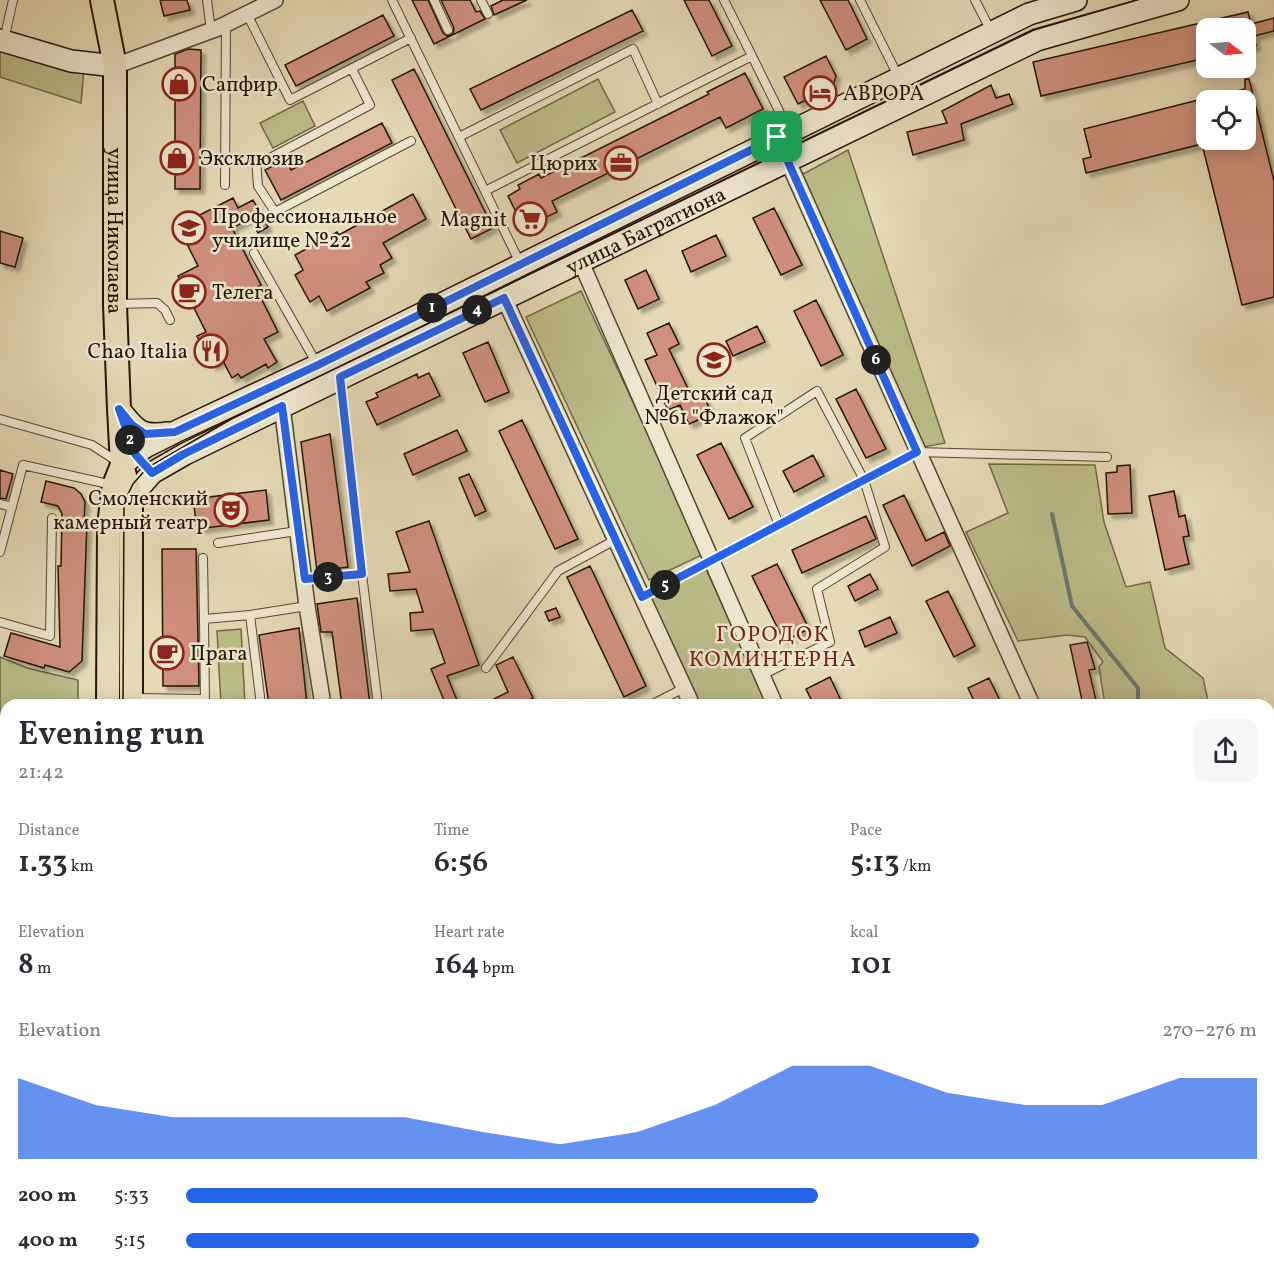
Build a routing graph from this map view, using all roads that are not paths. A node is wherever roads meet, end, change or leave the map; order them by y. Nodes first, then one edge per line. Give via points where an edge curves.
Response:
1 (13, 0) edge
2 (102, 0) edge
3 (207, 0) edge
4 (275, 0) edge
5 (392, 0) edge
6 (434, 0) edge
7 (481, 0) edge
8 (724, 0) edge
9 (860, 0) edge
10 (975, 0) edge
11 (1076, 0) edge
12 (1178, 0) edge
13 (247, 14) junction
14 (488, 14) dead end
15 (226, 24) junction
16 (448, 30) dead end
17 (211, 31) junction
18 (991, 32) junction
19 (411, 38) junction
20 (2, 41) edge
21 (752, 56) junction
22 (115, 66) junction
23 (352, 69) junction
24 (898, 77) junction
25 (658, 104) junction
26 (783, 134) junction
27 (459, 137) junction
28 (411, 141) dead end
29 (225, 159) junction
30 (256, 159) junction
31 (789, 161) junction
32 (225, 185) dead end
33 (485, 191) junction
34 (254, 253) dead end
35 (580, 260) junction
36 (520, 264) junction
37 (504, 298) junction
38 (115, 304) junction
39 (170, 320) dead end
40 (318, 365) junction
41 (340, 377) junction
42 (282, 406) junction
43 (119, 409) junction
44 (0, 419) edge
45 (175, 432) junction
46 (917, 452) junction
47 (1107, 457) dead end
48 (152, 473) junction
49 (126, 475) junction
50 (864, 480) junction
51 (0, 504) edge
52 (12, 507) junction
53 (52, 518) dead end
54 (779, 525) junction
55 (297, 531) junction
56 (615, 540) junction
57 (218, 543) dead end
58 (0, 552) edge
59 (203, 558) dead end
60 (712, 560) junction
61 (362, 574) junction
62 (305, 579) junction
63 (642, 597) junction
64 (307, 606) junction
65 (250, 615) junction
66 (204, 619) junction
67 (0, 622) edge
68 (486, 668) dead end
69 (762, 675) junction
70 (684, 688) junction
71 (108, 699) edge
72 (131, 699) edge
73 (205, 699) edge
74 (260, 699) edge
75 (322, 699) edge
76 (377, 699) edge
77 (663, 699) edge
78 (689, 699) edge
79 (772, 699) edge
80 (1029, 699) edge

1 - 20 lane
2 - 22 main road, улица Николаева
3 - 17 lane
4 - 13 street
5 - 19 lane
6 - 16 lane
7 - 14 lane
8 - 21 lane
9 - 24 lane
10 - 18 lane
11 - 18 main road, улица Багратиона via 1029,14
12 - 31 main road, улица Багратиона via 1037,40
13 - 15 street
13 - 23 lane via 290,100
15 - 17 street
15 - 29 lane
17 - 22 street
18 - 24 main road, улица Багратиона
19 - 23 lane
19 - 27 lane
20 - 22 main road via 71,61
21 - 25 lane
21 - 26 lane
22 - 38 main road, улица Николаева
23 - 30 lane via 370,105 268,159
24 - 26 main road, улица Багратиона
25 - 27 lane via 633,49
25 - 33 lane
26 - 31 street
26 - 36 main road, улица Багратиона
27 - 33 lane
28 - 30 lane via 274,212 258,186
29 - 30 lane
29 - 32 lane
31 - 35 main road, улица Багратиона
31 - 46 street
33 - 36 lane
34 - 40 lane
35 - 37 main road, улица Багратиона
35 - 60 street
36 - 40 main road, улица Багратиона
37 - 41 main road, улица Багратиона
37 - 56 street
38 - 39 lane via 157,303
38 - 43 main road, улица Николаева
40 - 45 main road, улица Багратиона
41 - 42 main road, улица Багратиона
41 - 61 lane
42 - 48 main road, улица Багратиона
42 - 55 street
43 - 45 main road via 145,434
43 - 49 main road, улица Николаева
44 - 49 lane via 92,445
45 - 49 main road, улица Багратиона
46 - 47 lane
46 - 50 lane
46 - 80 street
48 - 49 main road, улица Багратиона
48 - 49 main road
49 - 52 lane via 24,465
49 - 71 main road, улица Николаева via 109,535
49 - 72 main road, улица Николаева
50 - 54 lane
50 - 54 lane via 817,391 745,438
50 - 69 lane via 885,547 817,589 830,642
51 - 52 lane
52 - 58 lane
53 - 67 lane via 50,636
54 - 60 lane
55 - 57 lane
55 - 62 street
56 - 63 street
56 - 68 lane via 558,572
59 - 66 lane
60 - 63 lane
60 - 69 street
61 - 62 lane
61 - 76 lane
62 - 64 street
63 - 70 street
64 - 65 lane
64 - 75 street
65 - 66 lane
65 - 74 lane
66 - 73 lane
69 - 79 street
70 - 77 lane
70 - 78 street

